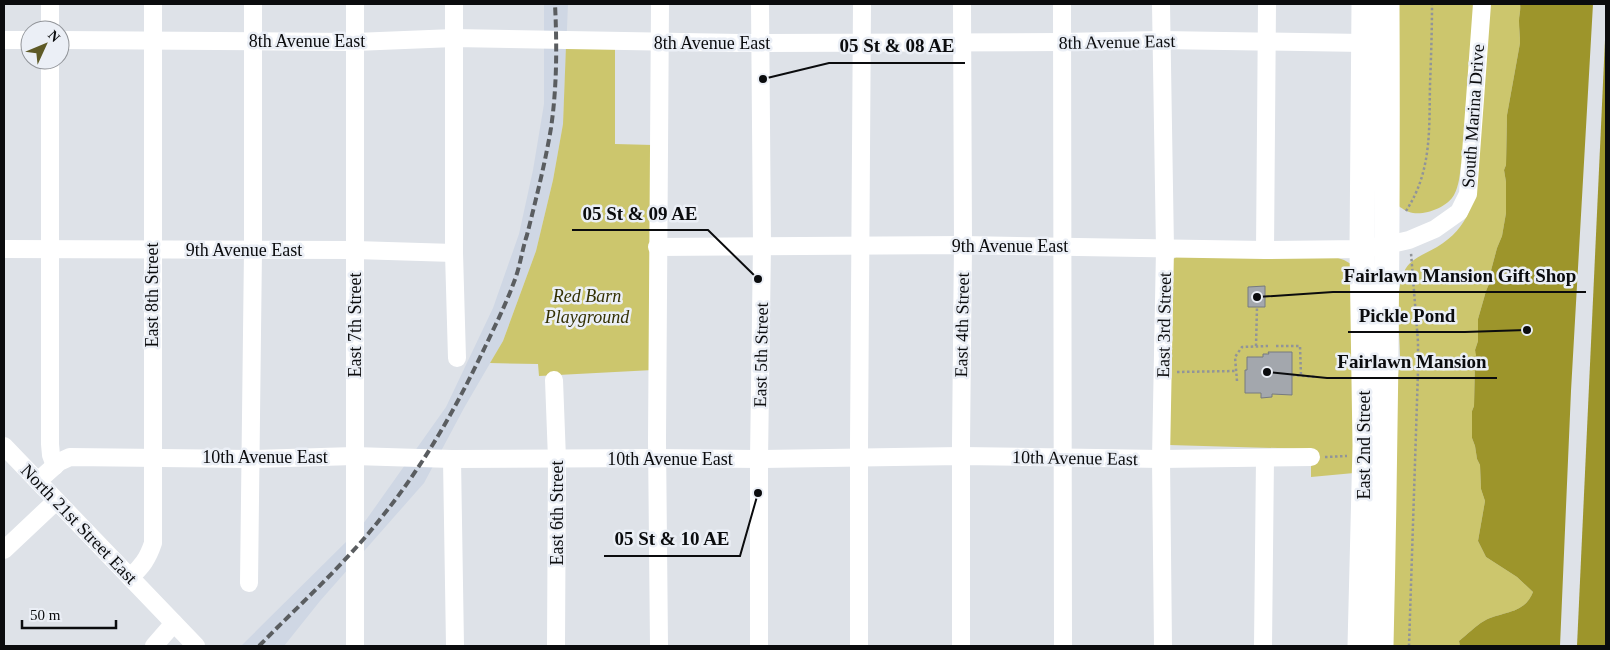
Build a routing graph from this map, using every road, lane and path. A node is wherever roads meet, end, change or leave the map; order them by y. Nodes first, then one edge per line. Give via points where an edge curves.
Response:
1 (50, 4) edge
2 (153, 4) edge
3 (254, 4) edge
4 (354, 4) edge
5 (454, 4) edge
6 (660, 4) edge
7 (760, 4) edge
8 (862, 4) edge
9 (962, 4) edge
10 (1062, 4) edge
11 (1162, 4) edge
12 (1268, 4) edge
13 (1364, 4) edge
14 (1387, 4) edge
15 (1432, 4) edge
16 (1482, 4) edge
17 (50, 20) edge
18 (454, 38) junction
19 (153, 39) junction
20 (4, 40) edge
21 (20, 40) edge
22 (70, 40) edge
23 (254, 40) junction
24 (1161, 40) junction
25 (354, 42) junction
26 (659, 42) junction
27 (862, 42) junction
28 (962, 42) junction
29 (1062, 42) junction
30 (1268, 42) junction
31 (1364, 42) junction
32 (760, 43) junction
33 (50, 70) edge
34 (1398, 242) junction
35 (762, 245) junction
36 (860, 245) junction
37 (963, 246) junction
38 (1062, 246) junction
39 (658, 247) junction
40 (4, 249) edge
41 (51, 249) junction
42 (1165, 249) junction
43 (1362, 249) junction
44 (152, 250) junction
45 (253, 250) junction
46 (355, 250) junction
47 (1266, 250) junction
48 (454, 253) junction
49 (1257, 307) dead end
50 (1256, 346) junction
51 (1268, 346) dead end
52 (1276, 346) dead end
53 (457, 358) dead end
54 (1236, 371) junction
55 (1163, 372) junction
56 (1292, 375) dead end
57 (1301, 376) junction
58 (1316, 377) dead end
59 (554, 380) dead end
60 (1237, 381) dead end
61 (4, 446) edge
62 (354, 456) junction
63 (961, 456) junction
64 (1350, 456) dead end
65 (152, 457) junction
66 (1311, 457) joint
67 (251, 458) junction
68 (657, 458) junction
69 (859, 458) junction
70 (1063, 458) junction
71 (1265, 458) junction
72 (452, 459) junction
73 (557, 459) junction
74 (759, 459) junction
75 (1161, 459) junction
76 (55, 466) junction
77 (38, 481) junction
78 (56, 501) junction
79 (4, 550) edge
80 (130, 577) junction
81 (249, 583) dead end
82 (174, 623) junction
83 (154, 646) edge
84 (196, 646) edge
85 (355, 646) edge
86 (455, 646) edge
87 (556, 646) edge
88 (659, 646) edge
89 (759, 646) edge
90 (859, 646) edge
91 (962, 646) edge
92 (1063, 646) edge
93 (1163, 646) edge
94 (1263, 646) edge
95 (1360, 646) edge
96 (1381, 646) edge
97 (1409, 646) edge

1 - 17 street
2 - 19 street, East 8th Street
3 - 23 street
4 - 25 street, East 7th Street
5 - 18 street
6 - 26 street
7 - 32 street, East 5th Street
8 - 27 street
9 - 28 street, East 4th Street
10 - 29 street
11 - 24 street, East 3rd Street
12 - 30 street
13 - 31 highway, East 2nd Street
14 - 34 highway, East 2nd Street
15 - 34 path via 1427,155
16 - 34 street, South Marina Drive via 1468,194 1459,212 1450,219 1435,229
18 - 25 street, 8th Avenue East
18 - 26 street, 8th Avenue East
18 - 48 street
19 - 22 street, 8th Avenue East
19 - 23 street, 8th Avenue East
19 - 44 street, East 8th Street
20 - 21 street
23 - 25 street, 8th Avenue East
23 - 45 street
24 - 29 street, 8th Avenue East
24 - 30 street, 8th Avenue East
24 - 42 street, East 3rd Street
25 - 46 street, East 7th Street
26 - 32 street, 8th Avenue East
26 - 39 street
27 - 28 street, 8th Avenue East
27 - 32 street, 8th Avenue East
27 - 36 street
28 - 29 street, 8th Avenue East
28 - 37 street, East 4th Street
29 - 38 street
30 - 31 street, 8th Avenue East
30 - 47 street
31 - 43 highway, East 2nd Street
32 - 35 street, East 5th Street
33 - 41 street
34 - 43 street, South Marina Drive
34 - 96 highway, East 2nd Street via 1385,459
34 - 97 path via 1418,342
35 - 36 street, 9th Avenue East
35 - 39 street, 9th Avenue East
35 - 74 street, East 5th Street
36 - 37 street, 9th Avenue East
36 - 69 street
37 - 38 street, 9th Avenue East
37 - 63 street, East 4th Street
38 - 42 street, 9th Avenue East
38 - 70 street
39 - 68 street
40 - 41 street, 9th Avenue East
41 - 44 street, 9th Avenue East
41 - 76 street via 50,436
42 - 47 street, 9th Avenue East
42 - 55 street, East 3rd Street
43 - 47 street, 9th Avenue East
43 - 95 highway, East 2nd Street via 1365,446
44 - 45 street, 9th Avenue East
44 - 65 street, East 8th Street
45 - 46 street, 9th Avenue East
45 - 67 street
46 - 48 street, 9th Avenue East
46 - 62 street, East 7th Street
48 - 53 street
49 - 50 path
50 - 51 path
50 - 54 path via 1242,347 1235,357
52 - 57 path via 1300,346
54 - 55 path
54 - 60 path
55 - 75 street, East 3rd Street
56 - 57 path
57 - 58 path
59 - 73 street, East 6th Street
61 - 77 street, North 21st Street East
62 - 67 street, 10th Avenue East
62 - 72 street, 10th Avenue East
62 - 85 street, East 7th Street
63 - 69 street, 10th Avenue East
63 - 70 street, 10th Avenue East
63 - 91 street, East 4th Street
64 - 66 path
65 - 67 street, 10th Avenue East
65 - 76 street, 10th Avenue East via 70,457
65 - 80 street, East 8th Street via 153,543 149,556
66 - 71 street, 10th Avenue East
67 - 81 street
68 - 73 street, 10th Avenue East
68 - 74 street, 10th Avenue East
68 - 88 street
69 - 74 street, 10th Avenue East
69 - 90 street
70 - 75 street, 10th Avenue East
70 - 92 street
71 - 75 street, 10th Avenue East
71 - 94 street
72 - 73 street, 10th Avenue East
72 - 86 street
73 - 87 street, East 6th Street
74 - 89 street, East 5th Street
75 - 93 street, East 3rd Street
76 - 77 street, 10th Avenue East
77 - 78 street, North 21st Street East
78 - 79 street
78 - 80 street, North 21st Street East
80 - 82 street, North 21st Street East
82 - 83 street
82 - 84 street, North 21st Street East

